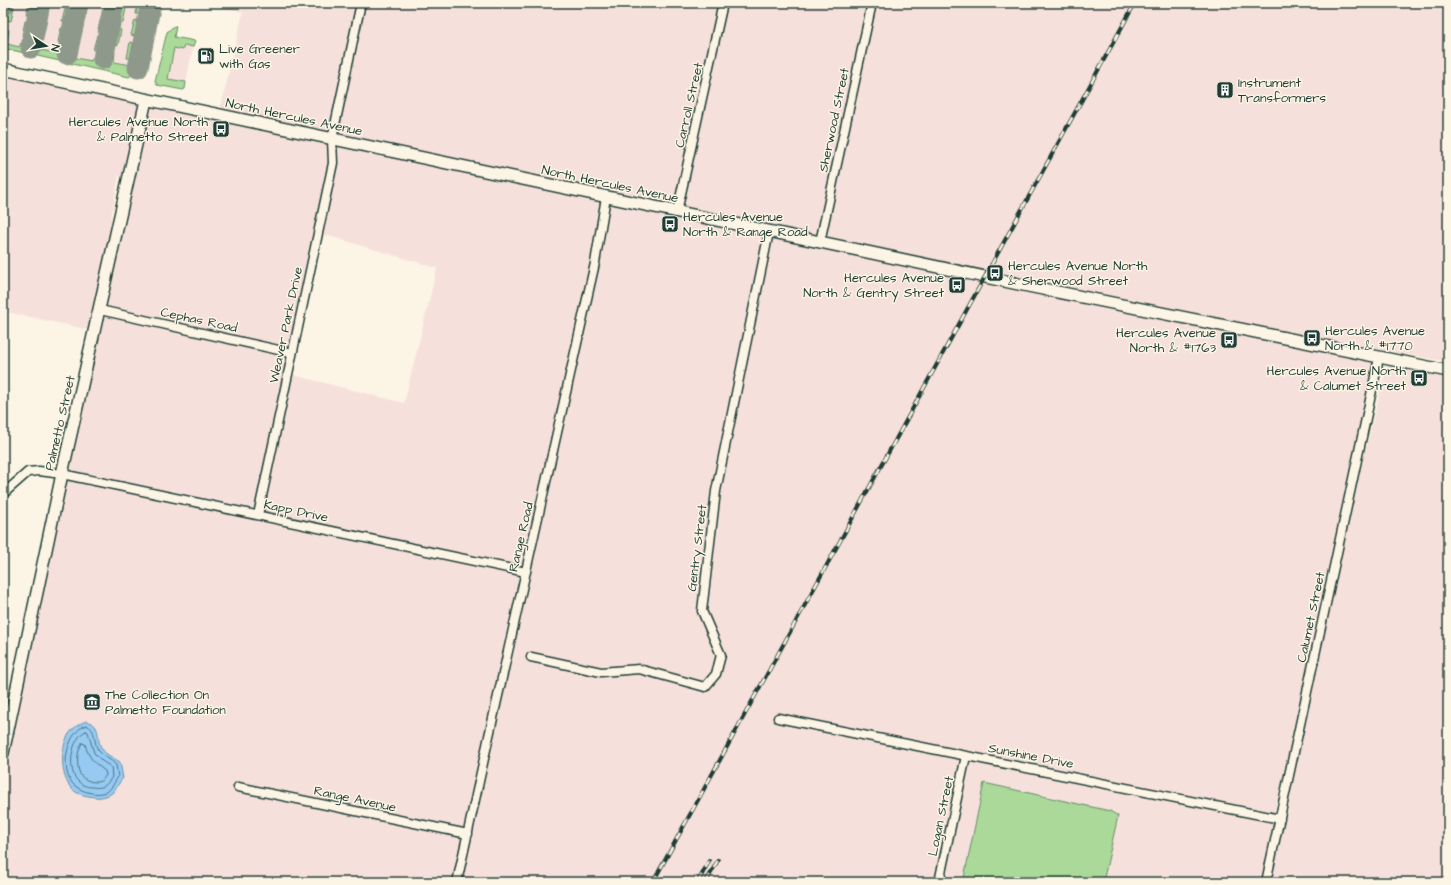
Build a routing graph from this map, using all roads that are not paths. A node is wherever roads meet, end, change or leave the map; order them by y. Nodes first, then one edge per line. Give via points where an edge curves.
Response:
1 (361, 3) edge
2 (724, 3) edge
3 (872, 3) edge
4 (3, 69) edge
5 (146, 100) junction
6 (332, 139) junction
7 (606, 198) junction
8 (677, 212) junction
9 (769, 232) junction
10 (820, 242) junction
11 (100, 310) junction
12 (292, 353) junction
13 (1379, 358) junction
14 (1448, 371) edge
15 (62, 474) junction
16 (3, 494) edge
17 (258, 515) junction
18 (526, 572) junction
19 (531, 657) dead end
20 (778, 718) dead end
21 (3, 753) edge
22 (966, 756) junction
23 (238, 787) dead end
24 (1280, 819) junction
25 (468, 834) junction
26 (457, 882) edge
27 (939, 882) edge
28 (1266, 882) edge

1 - 6 street, Weaver Park Drive
2 - 8 street, Carroll Street
3 - 10 street, Sherwood Street
4 - 5 street, North Hercules Avenue
5 - 6 street, North Hercules Avenue
5 - 11 street, Palmetto Street
6 - 7 street, North Hercules Avenue
6 - 12 street, Weaver Park Drive via 333,163
7 - 8 street, North Hercules Avenue
7 - 18 street, Range Road via 595,263
8 - 9 street, North Hercules Avenue
9 - 10 street, North Hercules Avenue
9 - 19 street, Gentry Street via 716,491 702,611 721,655 716,674 705,686 639,669 601,672
10 - 13 street, North Hercules Avenue
11 - 12 street, Cephas Road
11 - 15 street, Palmetto Street
12 - 17 street, Weaver Park Drive
13 - 14 street, North Hercules Avenue
13 - 24 street, Calumet Street
15 - 16 street, Kapp Drive via 28,472
15 - 17 street, Kapp Drive
15 - 21 street, Palmetto Street
17 - 18 street, Kapp Drive
18 - 25 street, Range Road
20 - 22 street, Sunshine Drive
22 - 24 street, Sunshine Drive
22 - 27 street, Logan Street
23 - 25 street, Range Avenue
24 - 28 street, Calumet Street
25 - 26 street, Range Road

